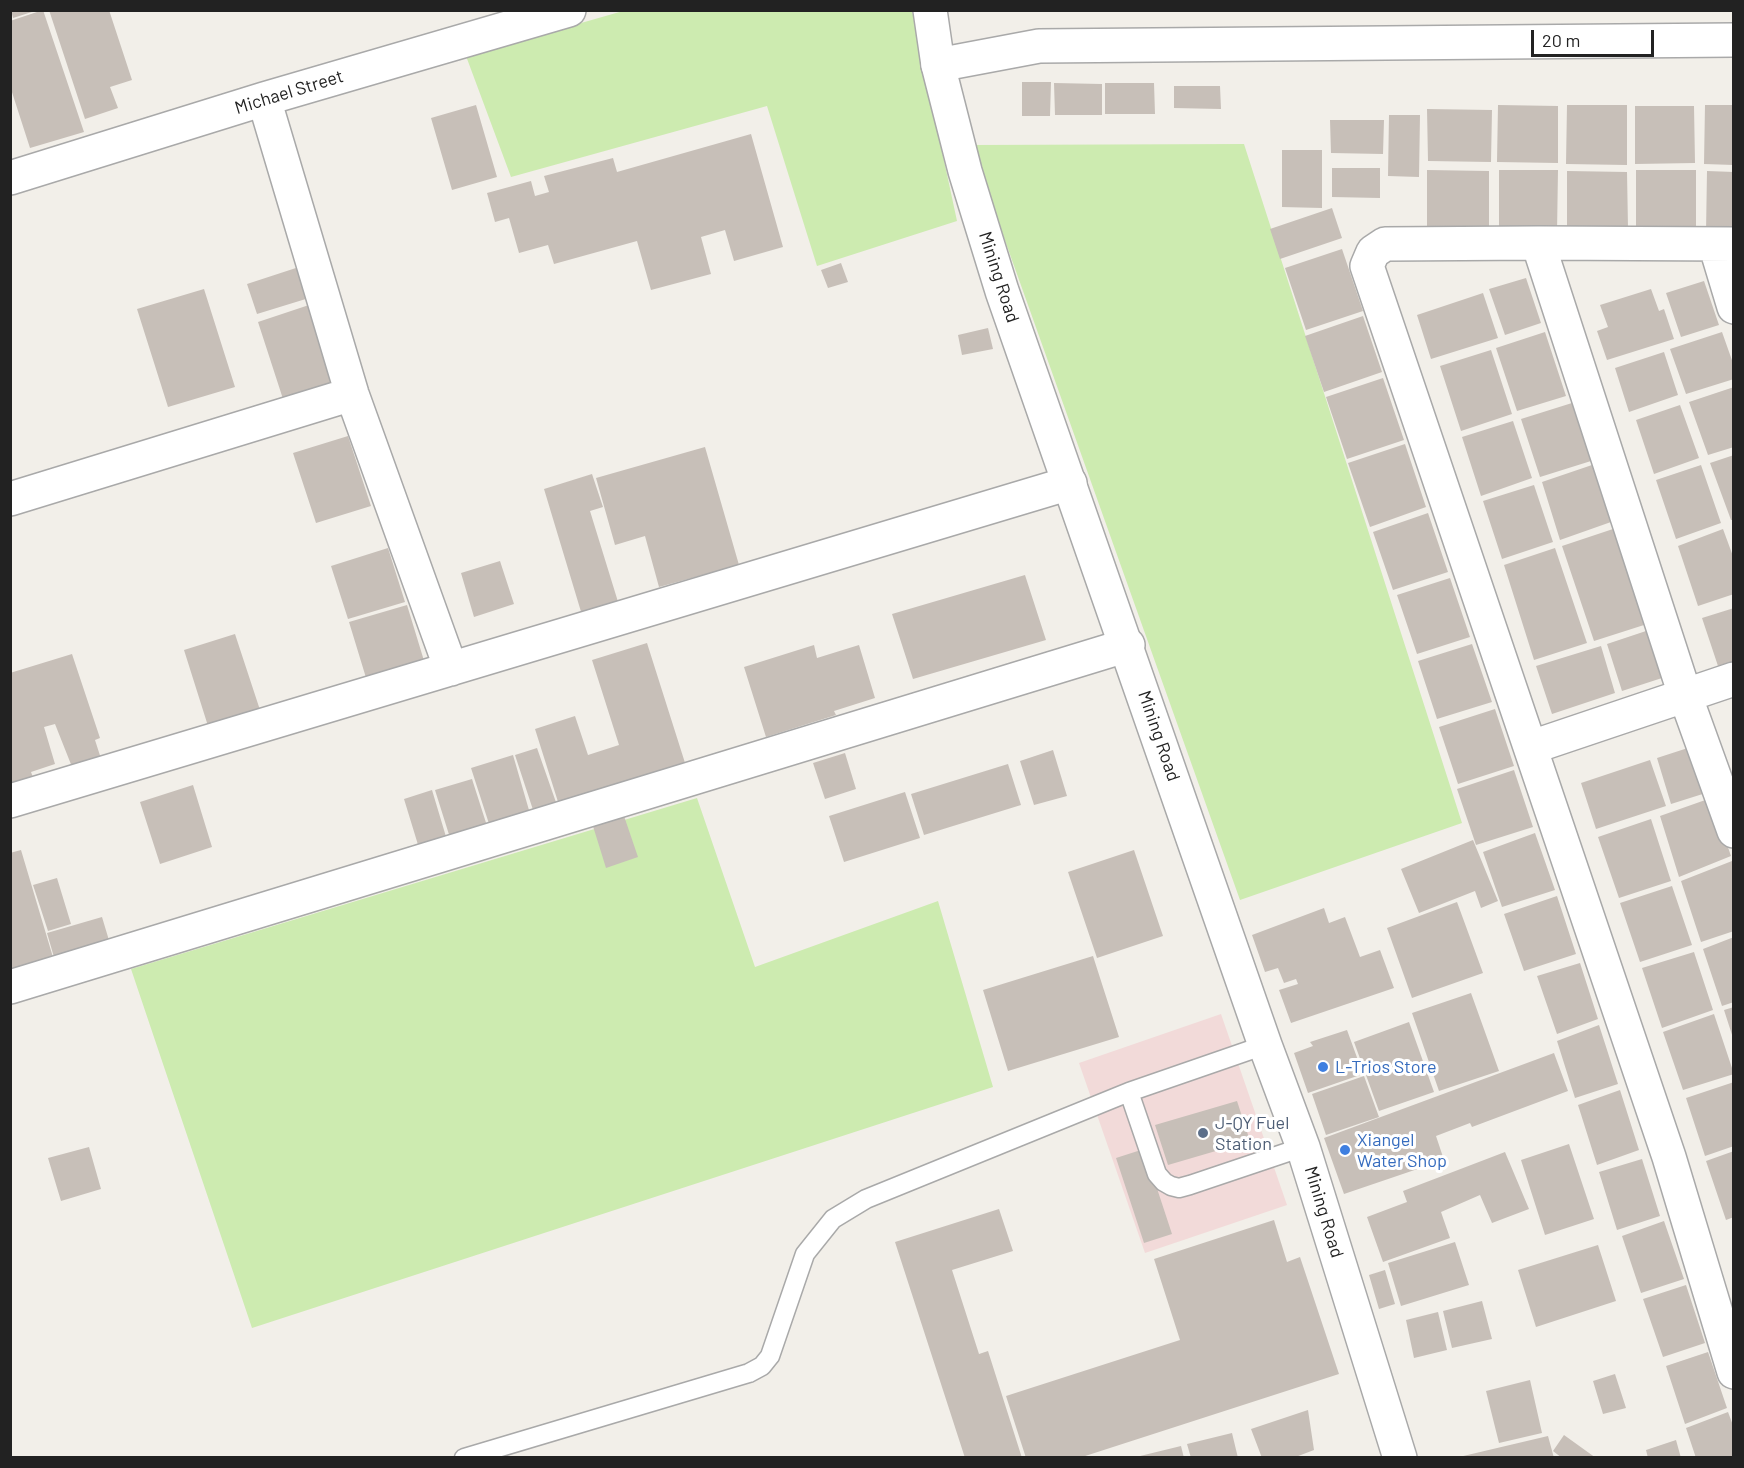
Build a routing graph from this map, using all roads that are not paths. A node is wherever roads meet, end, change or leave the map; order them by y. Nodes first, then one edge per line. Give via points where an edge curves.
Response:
1 (569, 10) edge
2 (930, 10) edge
3 (479, 23) edge
4 (1734, 40) edge
5 (938, 65) junction
6 (264, 99) junction
7 (10, 178) edge
8 (1538, 243) junction
9 (1724, 244) edge
10 (1734, 307) edge
11 (352, 394) junction
12 (1070, 483) junction
13 (10, 499) edge
14 (1128, 645) junction
15 (451, 669) junction
16 (1734, 679) edge
17 (1685, 695) junction
18 (1532, 747) junction
19 (10, 801) edge
20 (1734, 831) edge
21 (10, 987) edge
22 (1265, 1045) junction
23 (1129, 1092) junction
24 (1303, 1147) junction
25 (1734, 1372) edge
26 (464, 1458) edge
27 (1400, 1458) edge

1 - 3 street, Michael Street
2 - 5 street, Mining Road
3 - 6 street, Michael Street
4 - 5 street via 1039,46
5 - 12 street, Mining Road via 1002,291
6 - 7 street, Michael Street
6 - 11 street
8 - 9 street
8 - 17 street
8 - 18 street via 1384,244 1372,252 1367,266
9 - 10 street
11 - 13 street
11 - 15 street
12 - 14 street, Mining Road
12 - 15 street
14 - 21 street
14 - 22 street, Mining Road
15 - 19 street
16 - 17 street
17 - 18 street
17 - 20 street
18 - 25 street via 1669,1156
22 - 23 lane
22 - 24 street, Mining Road
23 - 24 lane via 1157,1174 1171,1186 1190,1185
23 - 26 lane via 866,1199 833,1220 806,1254 770,1356 750,1373
24 - 27 street, Mining Road

